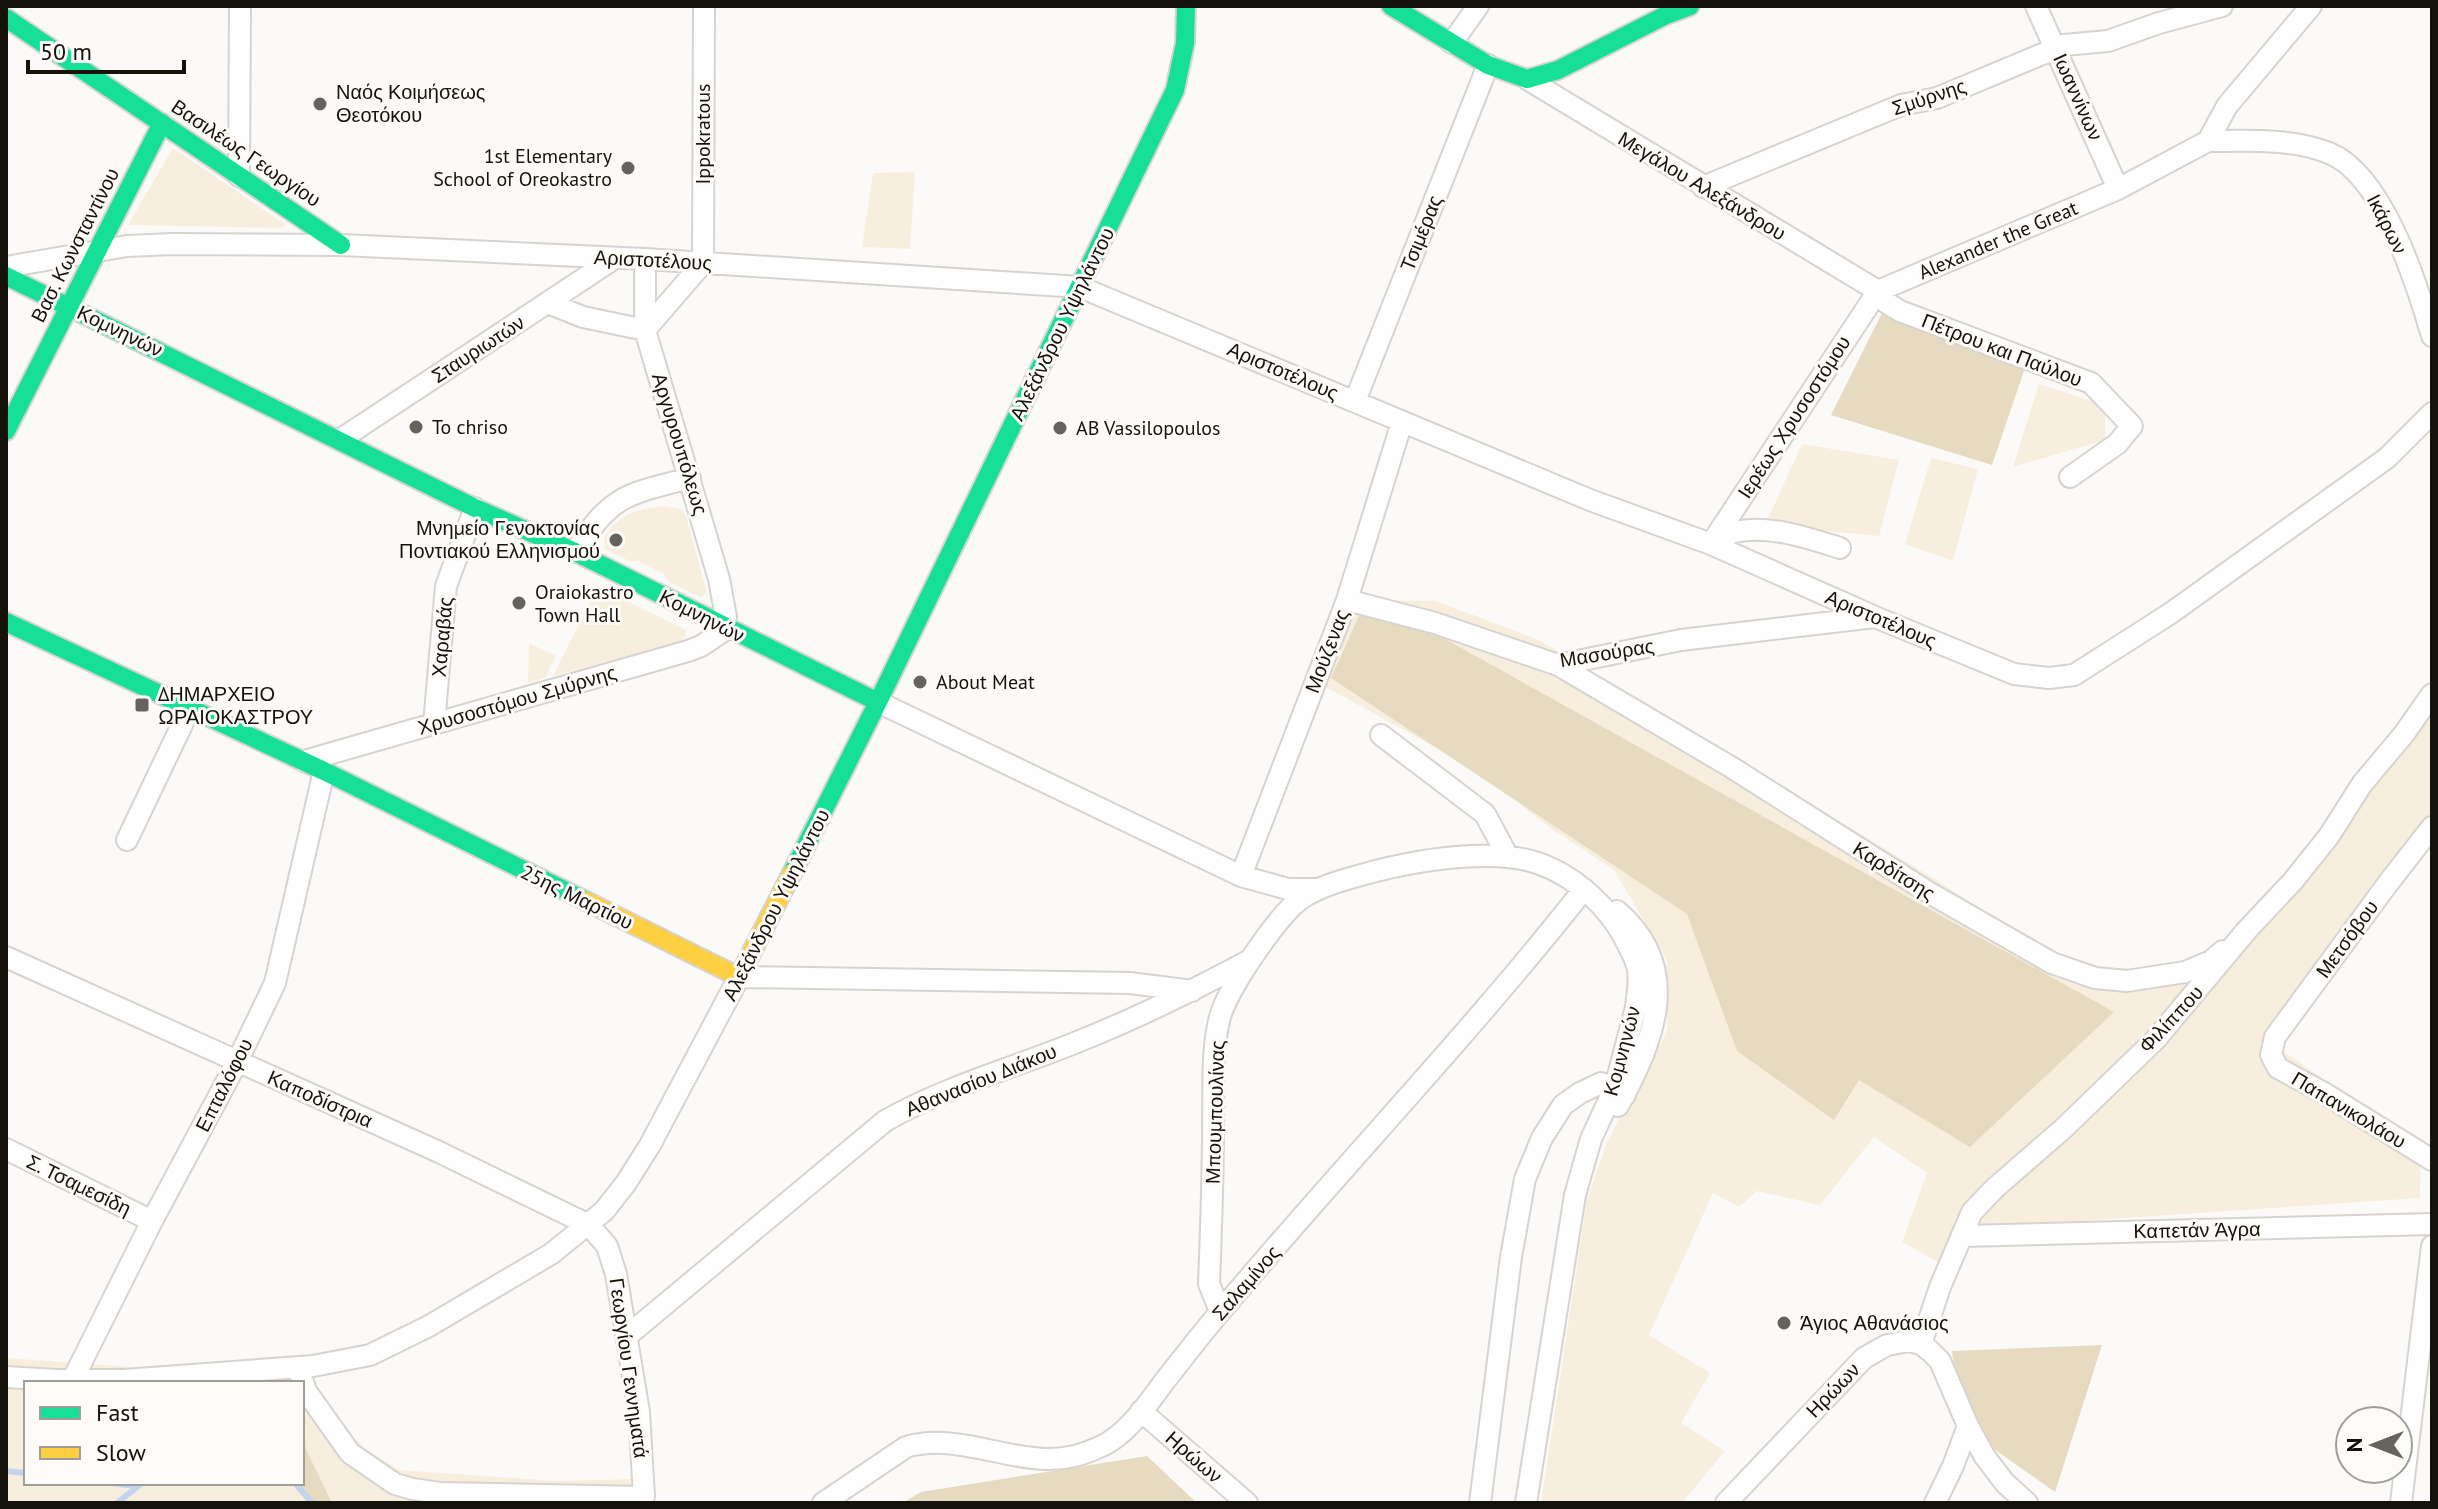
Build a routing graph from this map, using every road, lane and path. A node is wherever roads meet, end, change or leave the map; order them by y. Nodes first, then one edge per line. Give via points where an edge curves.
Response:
1 (240, 6) edge
2 (704, 6) edge
3 (1186, 6) edge
4 (1391, 6) edge
5 (1478, 6) edge
6 (1690, 6) edge
7 (2036, 6) edge
8 (2222, 6) edge
9 (2311, 6) edge
10 (1666, 11) edge
11 (6, 18) edge
12 (1452, 43) junction
13 (2056, 48) junction
14 (1488, 65) junction
15 (1527, 79) junction
16 (162, 123) junction
17 (2208, 141) junction
18 (239, 176) junction
19 (1703, 187) junction
20 (2118, 189) junction
21 (341, 245) junction
22 (98, 250) junction
23 (615, 258) junction
24 (645, 259) junction
25 (703, 263) junction
26 (6, 267) edge
27 (6, 276) edge
28 (1080, 287) junction
29 (1878, 291) junction
30 (548, 303) junction
31 (68, 306) junction
32 (645, 330) junction
33 (2432, 336) edge
34 (1355, 401) junction
35 (2432, 413) edge
36 (1402, 422) junction
37 (6, 431) edge
38 (341, 439) junction
39 (2070, 477) dead end
40 (690, 478) junction
41 (475, 508) junction
42 (1711, 544) junction
43 (1840, 548) dead end
44 (575, 552) junction
45 (1347, 600) junction
46 (1875, 617) junction
47 (6, 622) edge
48 (725, 628) junction
49 (1558, 665) junction
50 (2432, 694) edge
51 (878, 702) junction
52 (190, 708) junction
53 (434, 724) junction
54 (1381, 735) dead end
55 (304, 761) junction
56 (324, 771) junction
57 (2432, 827) edge
58 (127, 840) dead end
59 (1508, 857) junction
60 (1241, 876) junction
61 (1320, 888) junction
62 (1584, 889) junction
63 (2247, 930) junction
64 (6, 957) edge
65 (1252, 959) junction
66 (739, 977) junction
67 (1192, 991) junction
68 (2271, 1055) joint
69 (237, 1062) junction
70 (1620, 1091) junction
71 (6, 1149) edge
72 (2432, 1160) edge
73 (152, 1221) junction
74 (2432, 1224) edge
75 (589, 1225) junction
76 (1962, 1236) junction
77 (2432, 1246) edge
78 (1220, 1311) junction
79 (627, 1336) junction
80 (1921, 1344) junction
81 (298, 1367) junction
82 (6, 1377) edge
83 (72, 1381) junction
84 (303, 1381) edge
85 (304, 1385) edge
86 (1141, 1411) junction
87 (1968, 1426) junction
88 (644, 1500) edge
89 (823, 1503) edge
90 (1247, 1503) edge
91 (1480, 1503) edge
92 (1526, 1503) edge
93 (1726, 1503) edge
94 (1935, 1503) edge
95 (2027, 1503) edge
96 (2401, 1503) edge

1 - 18 street
2 - 25 street, Ippokratous
3 - 28 street, Αλεξάνδρου Υψηλάντου via 1175,90
4 - 12 street
5 - 12 street
6 - 10 street
7 - 13 street, Ιωαννίνων
8 - 13 street, Σμύρνης via 2108,41
9 - 17 street via 2227,106
10 - 15 street via 1558,70
11 - 16 street, Βασιλέως Γεωργίου
12 - 14 street
13 - 19 street, Σμύρνης
13 - 20 street, Ιωαννίνων
14 - 15 street
14 - 34 street, Τσιμέρας
15 - 19 street, Μεγάλου Αλεξάνδρου
16 - 18 street, Βασιλέως Γεωργίου
16 - 22 street, Βασ. Κωνσταντίνου
17 - 20 street
17 - 33 street, Ικάρων via 2287,141 2331,154 2354,169 2377,198 2398,242
18 - 21 street, Βασιλέως Γεωργίου
19 - 29 street, Μεγάλου Αλεξάνδρου
20 - 29 street, Alexander the Great
21 - 22 street, Αριστοτέλους via 163,244
21 - 23 street, Αριστοτέλους
22 - 26 street, Αριστοτέλους
22 - 31 street, Βασ. Κωνσταντίνου
23 - 24 street, Αριστοτέλους
23 - 30 street, Σταυριωτών
24 - 25 street, Αριστοτέλους
24 - 32 street, Αργυρουπόλεως
25 - 28 street, Αριστοτέλους
25 - 32 street
27 - 31 street, Κομνηνών
28 - 34 street, Αριστοτέλους
28 - 51 street, Αλεξάνδρου Υψηλάντου
29 - 39 street, Πέτρου και Παύλου via 1900,311 2091,383 2132,426 2117,444
29 - 42 street, Ιερέως Χρυσοστόμου
30 - 32 street via 583,317
30 - 38 street, Σταυριωτών
31 - 37 street, Βασ. Κωνσταντίνου
31 - 38 street, Κομνηνών
32 - 40 street, Αργυρουπόλεως
34 - 36 street, Αριστοτέλους
35 - 46 street, Αριστοτέλους via 2356,482 2074,675 2014,674
36 - 42 street, Αριστοτέλους
36 - 45 street, Μούζενας
38 - 41 street, Κομνηνών
40 - 44 street via 614,504
40 - 48 street, Αργυρουπόλεως via 719,579
41 - 44 street, Κομνηνών
41 - 53 street, Χαραβάς via 446,586
42 - 43 street via 1753,530 1797,535
42 - 46 street, Αριστοτέλους
44 - 48 street, Κομνηνών
45 - 49 street, Μασούρας
45 - 60 street, Μούζενας
46 - 49 street, Μασούρας via 1681,640
47 - 52 street, 25ης Μαρτίου
48 - 51 street, Κομνηνών
48 - 53 street, Χρυσοστόμου Σμύρνης via 688,651
49 - 63 street, Καρδίτσης via 2052,963 2095,978 2160,977 2211,961
50 - 63 street, Φιλίππου via 2329,836
51 - 60 street, Κομνηνών
51 - 66 street, Αλεξάνδρου Υψηλάντου
52 - 55 street, 25ης Μαρτίου
52 - 58 street
53 - 55 street, Χρυσοστόμου Σμύρνης
54 - 59 street via 1485,814
55 - 56 street, 25ης Μαρτίου
56 - 66 street, 25ης Μαρτίου
56 - 69 street, Επταλόφου via 278,973
57 - 68 street, Μετσόβου via 2275,1037
59 - 61 street, Μπουμπουλίνας via 1417,862
59 - 62 street, Μπουμπουλίνας via 1548,868
60 - 61 street, Κομνηνών via 1288,889
61 - 65 street, Μπουμπουλίνας via 1299,899
62 - 70 street, Κομνηνών via 1623,935 1638,971
62 - 78 street, Σαλαμίνος
63 - 76 street, Φιλίππου via 2156,1039 1972,1212
64 - 69 street, Καποδίστρια
65 - 67 street, Αθανασίου Διάκου
65 - 78 street, Μπουμπουλίνας via 1220,1016 1214,1066 1209,1284
66 - 67 street, 25ης Μαρτίου via 1130,983
66 - 75 street, Αλεξάνδρου Υψηλάντου via 638,1165
67 - 79 street, Αθανασίου Διάκου via 1085,1039 919,1101 885,1121
68 - 72 street, Παπανικολάου via 2278,1068
69 - 73 street, Επταλόφου
69 - 75 street, Καποδίστρια
70 - 91 street via 1601,1083 1563,1105 1525,1179
70 - 92 street, Κομνηνών via 1575,1195
71 - 73 street, Σ. Τσαμεσίδη
73 - 83 street, Επταλόφου
74 - 76 street, Καπετάν Άγρα
75 - 79 street, Γεωργίου Γεννηματά via 610,1250
75 - 81 street, Αλεξάνδρου Υψηλάντου via 551,1254 383,1350
76 - 80 street, Φιλίππου
77 - 96 street
78 - 86 street, Σαλαμίνος
79 - 88 street, Γεωργίου Γεννηματά via 643,1444
80 - 87 street via 1940,1361
80 - 93 street, Ηρώων via 1887,1345 1864,1358
81 - 83 street, Αλεξάνδρου Υψηλάντου
81 - 84 street, Γεωργίου Γεννηματά
82 - 83 street, Αλεξάνδρου Υψηλάντου
85 - 88 street, Γεωργίου Γεννηματά via 350,1453 395,1484 440,1493
86 - 89 street, Σαλαμίνος via 1112,1441 1086,1453 1047,1460 946,1442 906,1447
86 - 90 street, Ηρώων
87 - 94 street
87 - 95 street via 1985,1457

